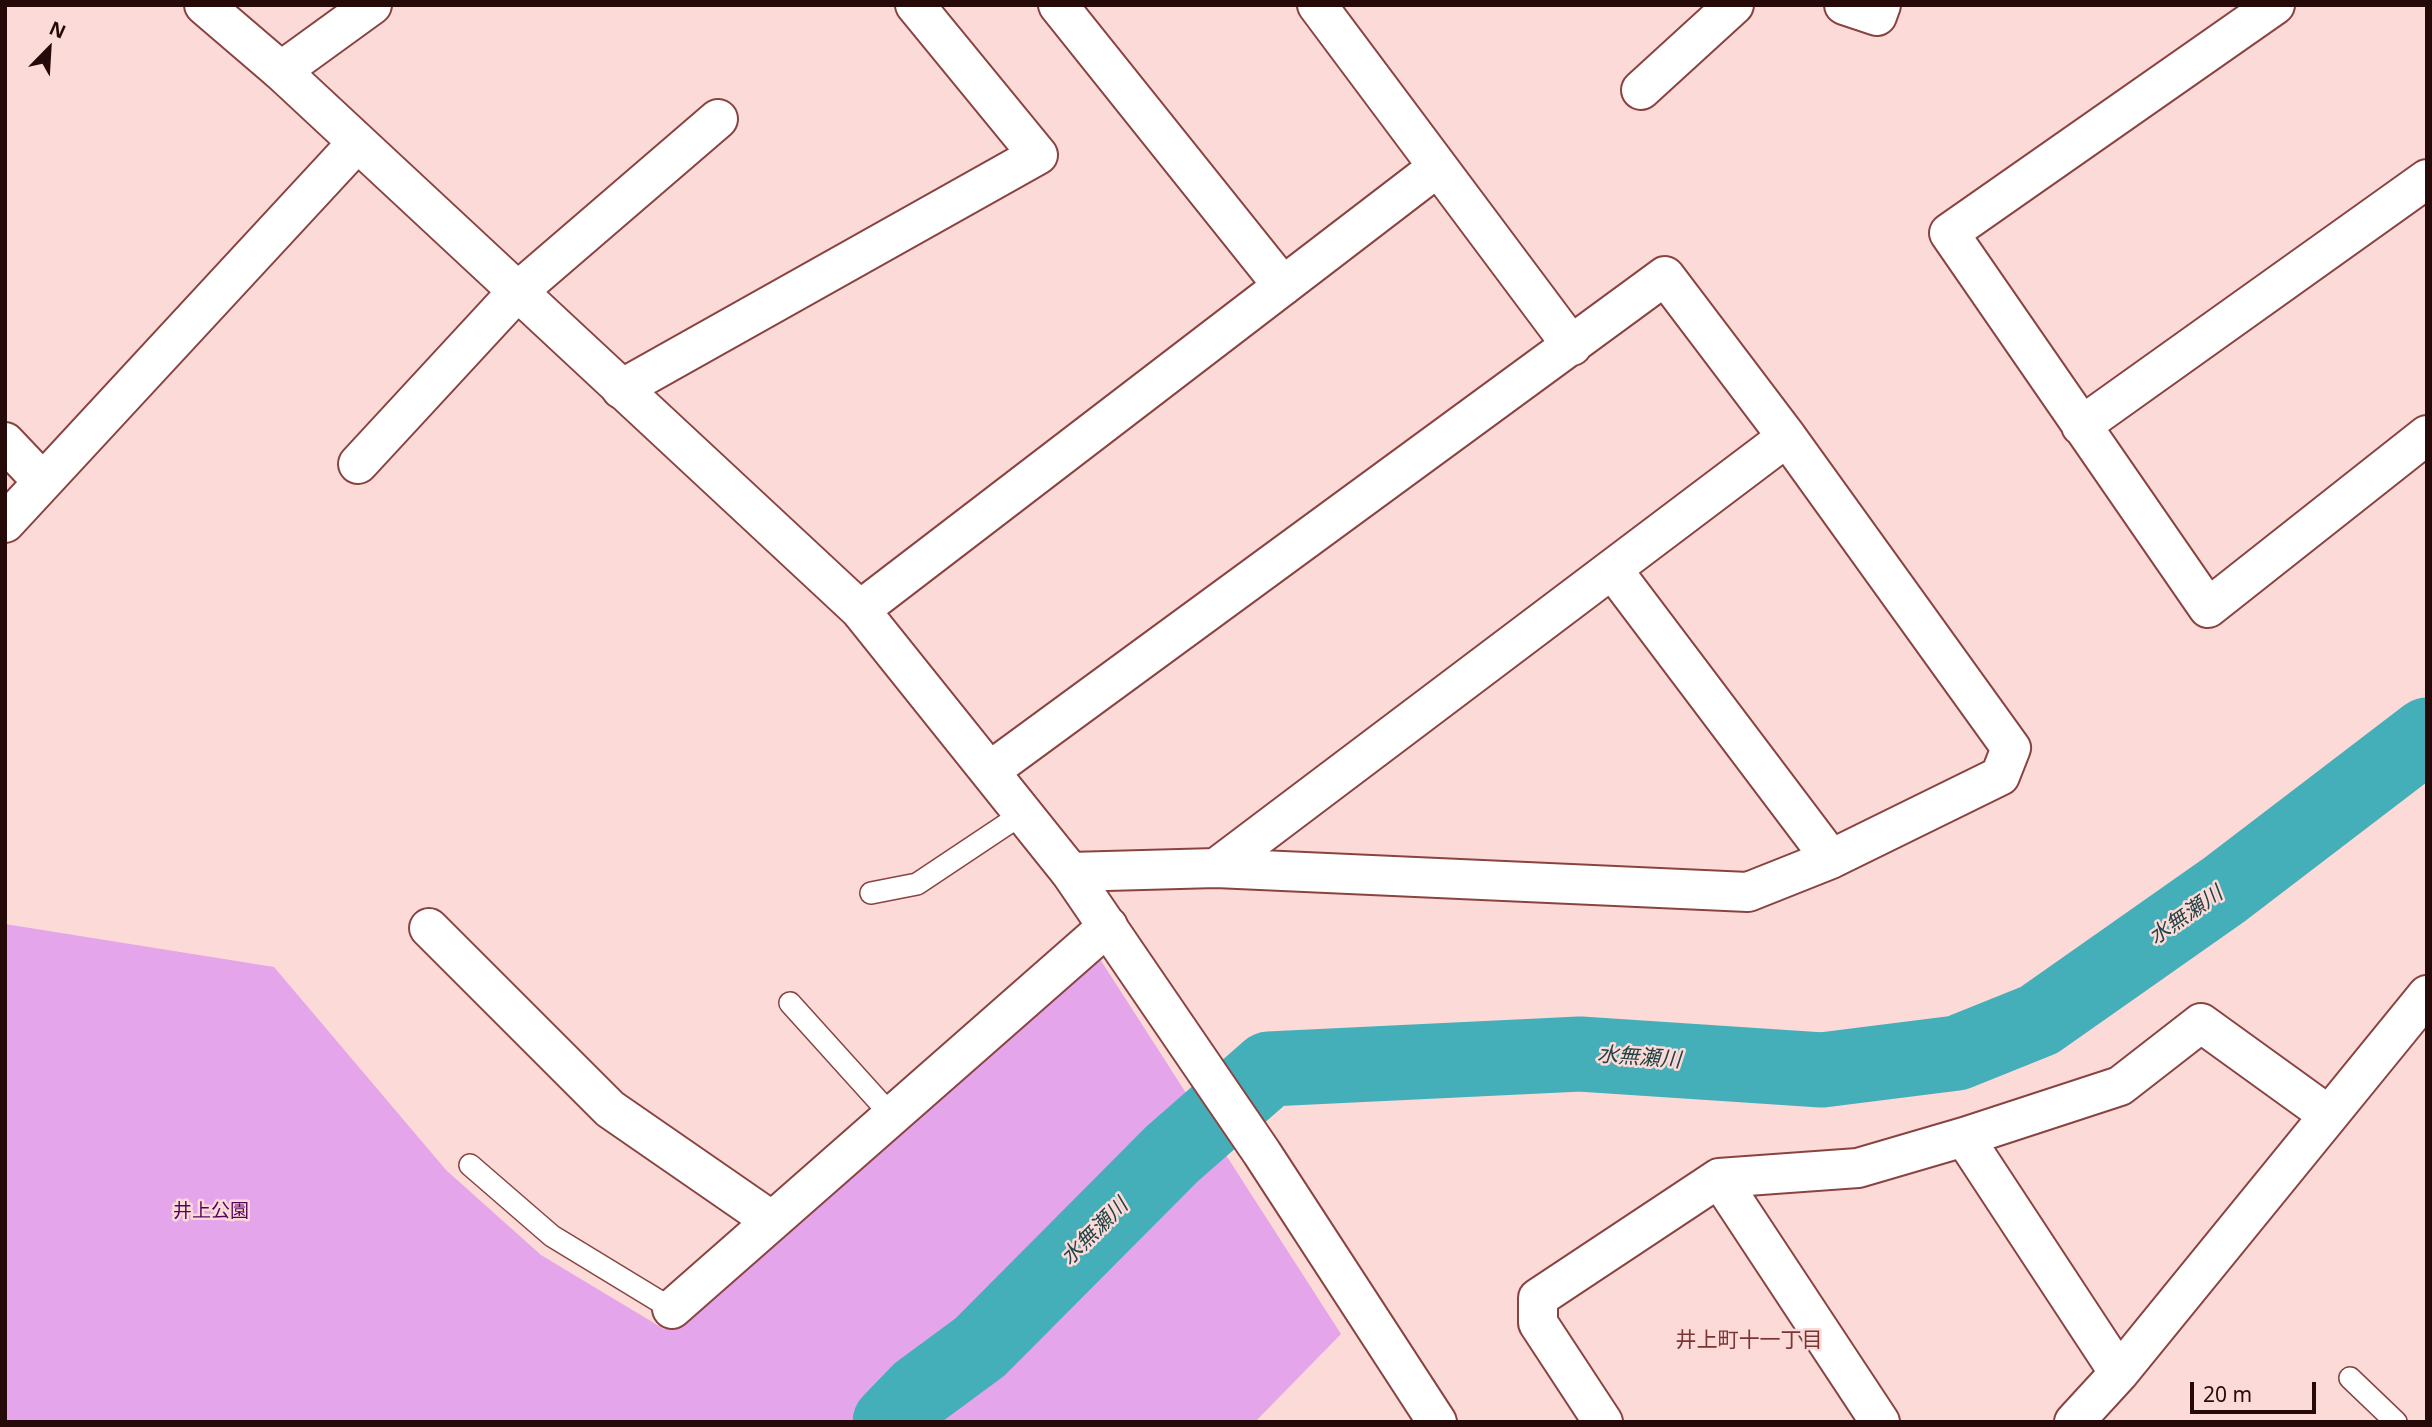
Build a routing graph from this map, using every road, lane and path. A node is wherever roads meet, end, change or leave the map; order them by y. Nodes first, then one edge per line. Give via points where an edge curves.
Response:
1 (204, 5) edge
2 (372, 5) edge
3 (915, 5) edge
4 (1058, 5) edge
5 (1317, 5) edge
6 (1734, 5) edge
7 (1844, 5) edge
8 (1881, 5) edge
9 (2275, 5) edge
10 (281, 71) junction
11 (1641, 89) dead end
12 (718, 119) dead end
13 (356, 144) junction
14 (1438, 167) junction
15 (2427, 179) edge
16 (1283, 286) junction
17 (516, 292) junction
18 (1572, 346) junction
19 (621, 389) junction
20 (2081, 426) junction
21 (2427, 435) edge
22 (1787, 437) junction
23 (5, 442) edge
24 (358, 464) dead end
25 (43, 482) junction
26 (5, 523) edge
27 (1612, 569) junction
28 (860, 610) junction
29 (991, 769) junction
30 (1022, 814) junction
31 (1831, 859) junction
32 (1216, 868) junction
33 (1070, 872) junction
34 (871, 893) dead end
35 (1108, 926) junction
36 (429, 928) dead end
37 (2427, 995) edge
38 (790, 1003) dead end
39 (2327, 1114) junction
40 (892, 1116) junction
41 (1964, 1138) junction
42 (470, 1165) dead end
43 (1720, 1178) junction
44 (772, 1221) junction
45 (671, 1309) joint
46 (2119, 1373) junction
47 (2350, 1378) dead end
48 (1437, 1422) edge
49 (1603, 1422) edge
50 (1880, 1422) edge
51 (2074, 1422) edge
52 (2396, 1422) edge

1 - 10 street
2 - 10 street
3 - 19 street via 1038,155
4 - 16 street
5 - 14 street
6 - 11 street
7 - 8 street via 1877,16
9 - 20 street via 1949,233
10 - 13 street
12 - 17 street
13 - 17 street
13 - 25 street
14 - 16 street
14 - 18 street
15 - 20 street
16 - 28 street
17 - 19 street
17 - 24 street
18 - 22 street via 1665,276
18 - 29 street
19 - 28 street
20 - 21 street via 2208,608
22 - 27 street
22 - 31 street via 2011,748 2000,776
23 - 25 street
25 - 26 street
27 - 31 street
27 - 32 street
28 - 29 street
29 - 30 street
30 - 33 street
30 - 34 lane via 917,884
31 - 32 street via 1748,892
32 - 33 street
33 - 35 street
35 - 40 street
35 - 48 street
36 - 44 street via 610,1109
37 - 39 street
38 - 40 lane
39 - 41 street via 2201,1023 2120,1086
39 - 46 street
40 - 44 street
41 - 43 street via 1858,1168
41 - 46 street
42 - 45 lane via 552,1236
43 - 49 street via 1538,1298 1538,1323
43 - 50 street
44 - 45 street
46 - 51 street
47 - 52 lane

